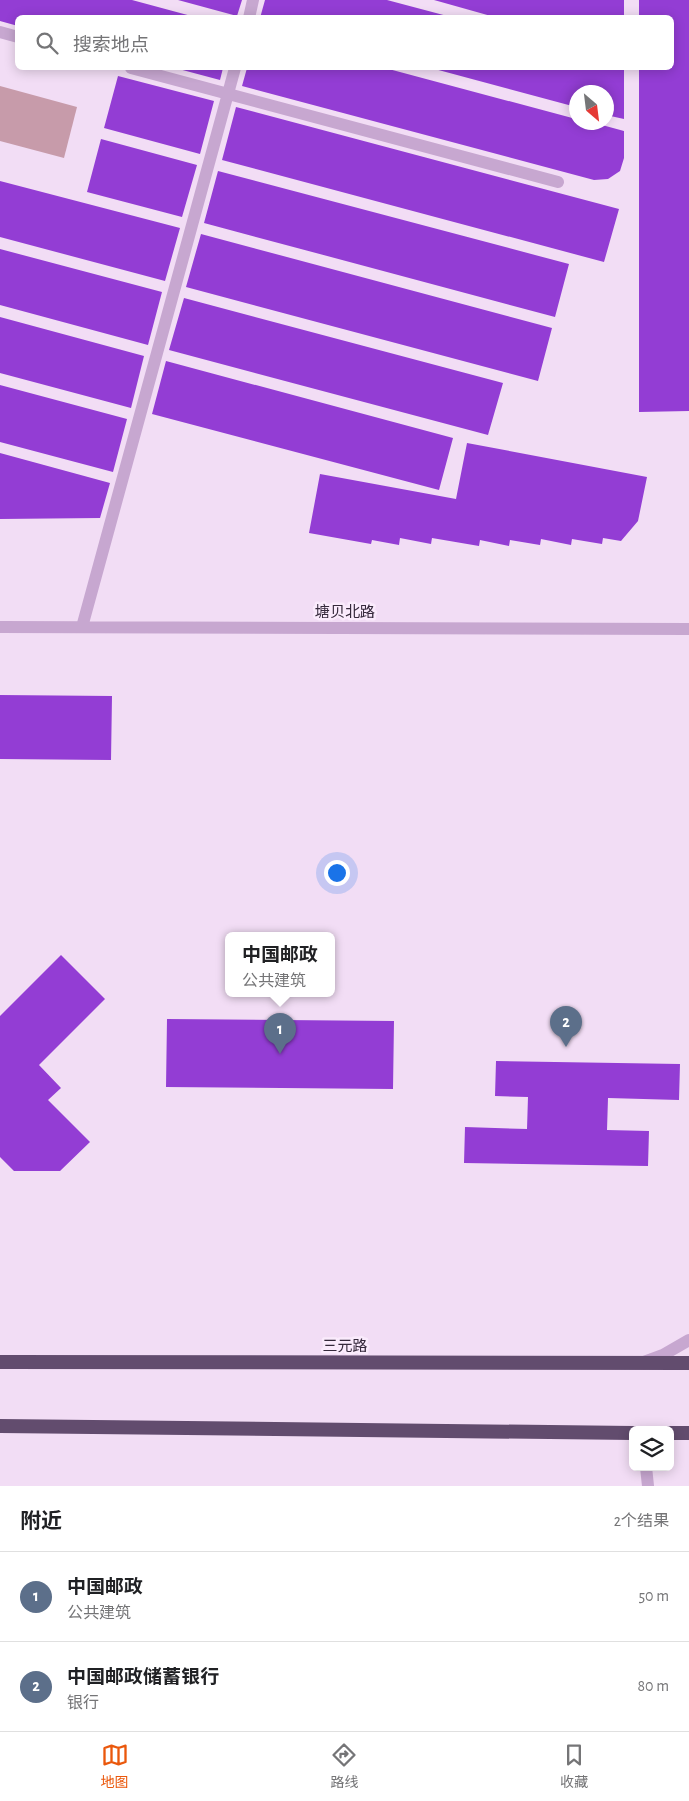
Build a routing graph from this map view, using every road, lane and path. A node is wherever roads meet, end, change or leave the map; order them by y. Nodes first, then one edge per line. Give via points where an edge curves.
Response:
1 (253, 0) edge
2 (250, 15) edge
3 (0, 32) edge
4 (15, 36) edge
5 (139, 70) edge
6 (234, 70) edge
7 (228, 93) junction
8 (558, 182) dead end
9 (0, 627) edge
10 (82, 627) junction
11 (689, 630) edge
12 (689, 1340) edge
13 (0, 1362) edge
14 (640, 1363) junction
15 (689, 1363) edge
16 (0, 1426) edge
17 (629, 1433) edge
18 (674, 1433) edge
19 (689, 1434) edge
20 (646, 1471) edge
21 (648, 1486) edge

1 - 2 street
3 - 4 street
5 - 7 street
6 - 7 street
7 - 8 street
7 - 10 street
9 - 10 street, 塘贝北路
10 - 11 street, 塘贝北路
12 - 14 street via 663,1355
13 - 14 highway, 三元路
14 - 15 highway, 三元路
16 - 17 highway
18 - 19 highway
20 - 21 street

